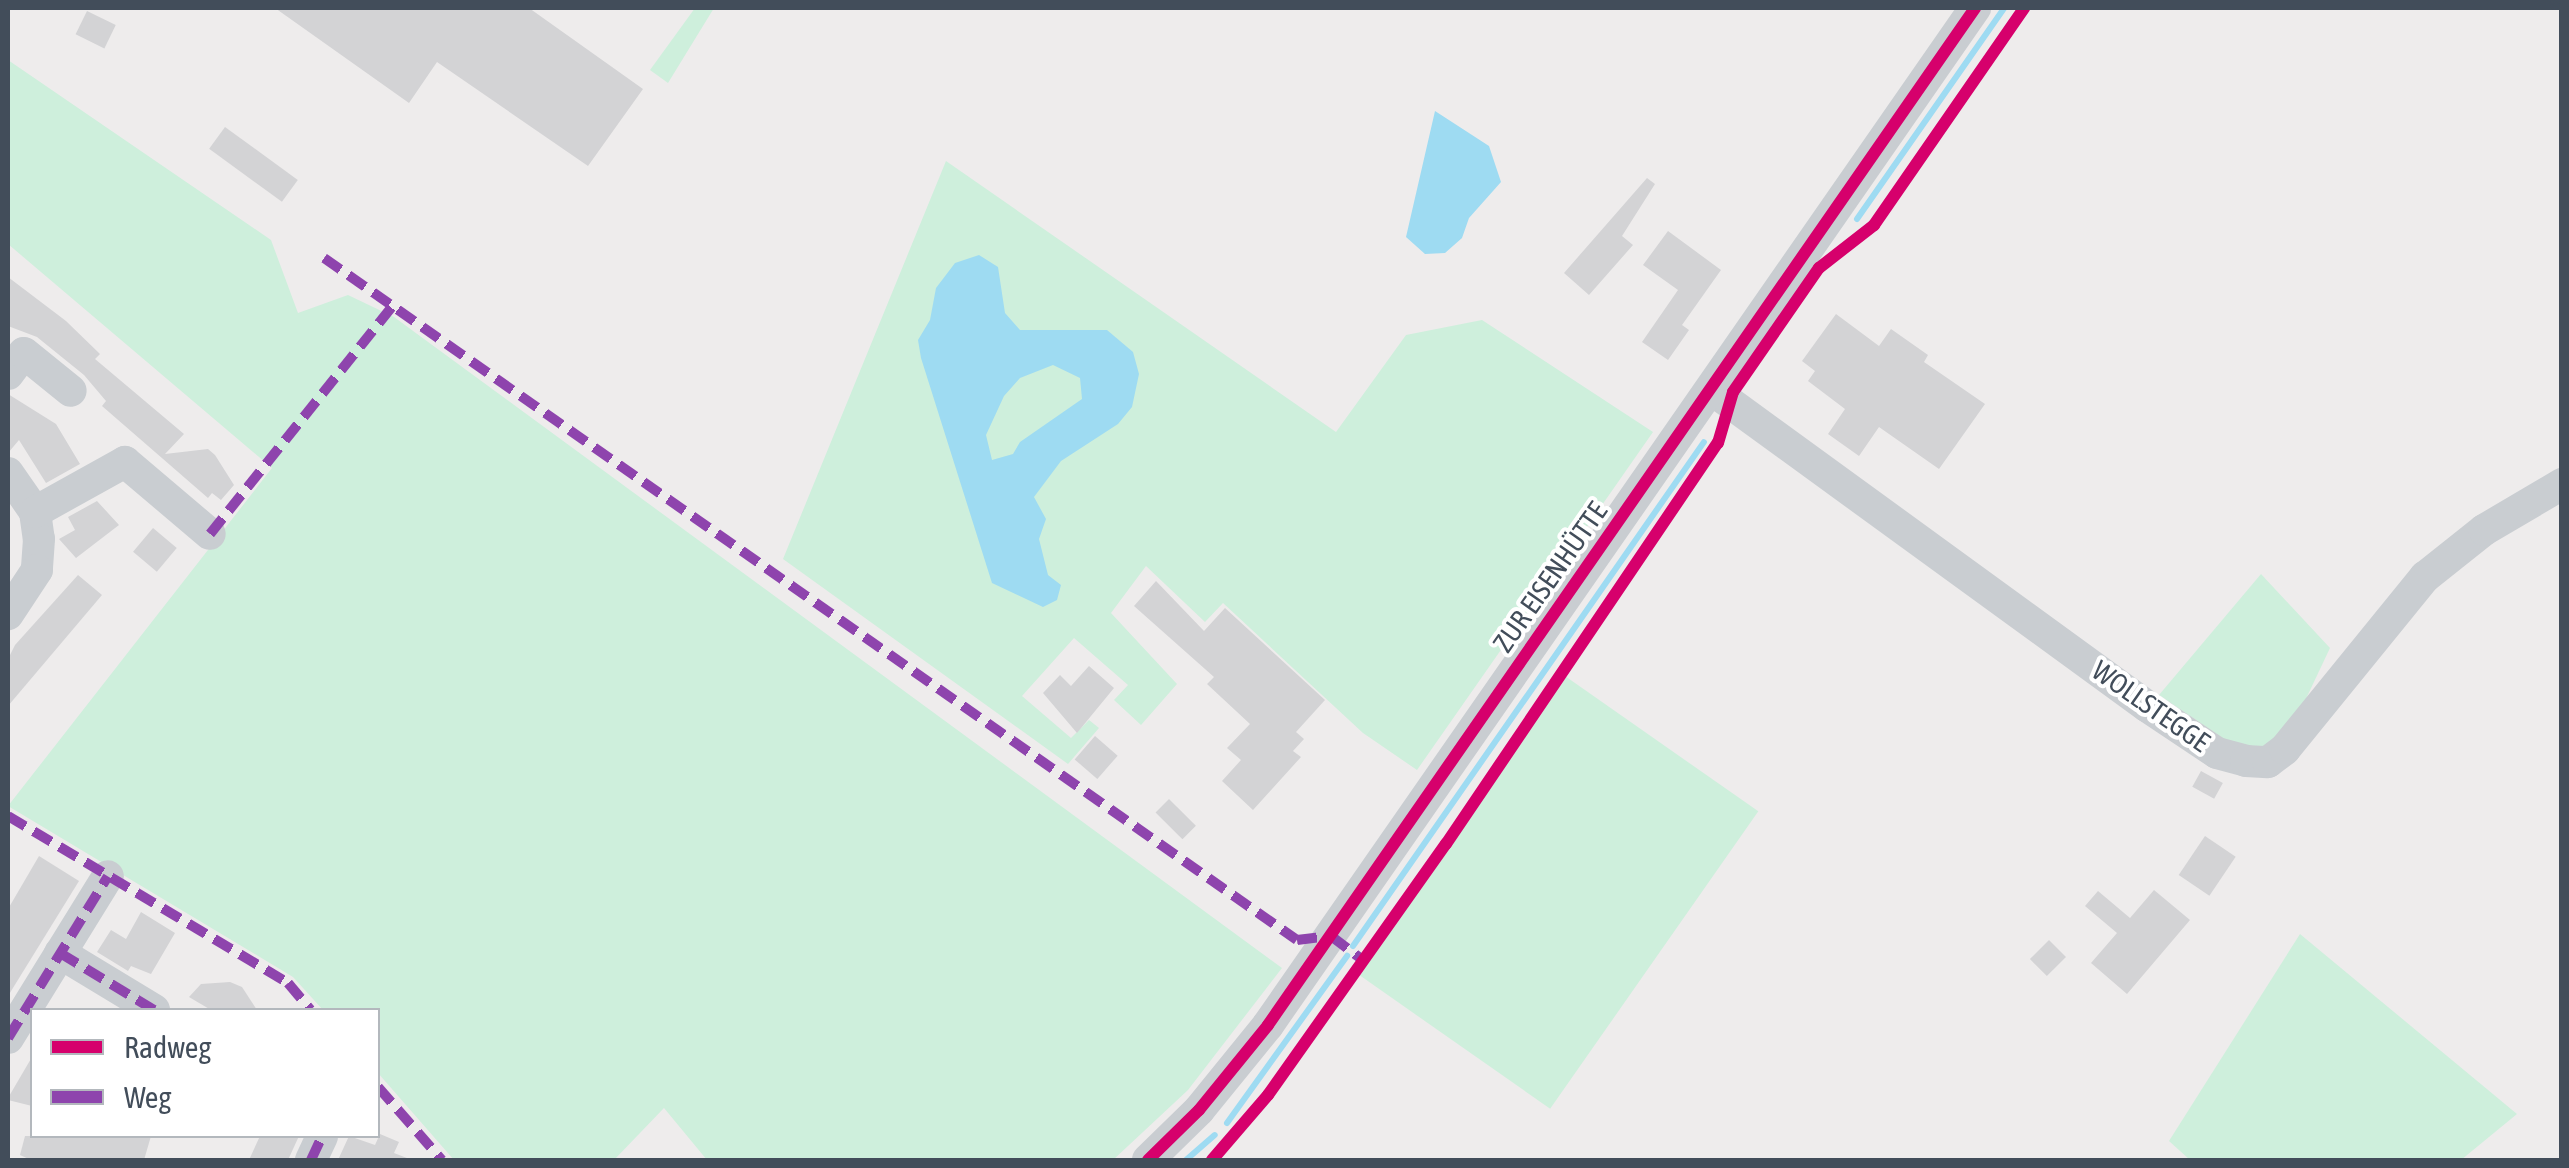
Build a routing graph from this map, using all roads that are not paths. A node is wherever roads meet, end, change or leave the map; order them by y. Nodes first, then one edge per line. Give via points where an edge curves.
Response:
1 (1975, 8) edge
2 (13, 356) edge
3 (1710, 389) junction
4 (71, 391) dead end
5 (8, 473) edge
6 (2562, 484) edge
7 (35, 512) junction
8 (210, 534) dead end
9 (8, 614) edge
10 (108, 876) dead end
11 (60, 953) junction
12 (151, 1008) edge
13 (8, 1038) edge
14 (1148, 1160) edge

1 - 3 street, ZUR EISENHÜTTE
2 - 4 street
3 - 6 street, WOLLSTEGGE via 2148,707 2217,752 2246,761 2268,762 2285,749 2424,577 2484,530
3 - 14 street, ZUR EISENHÜTTE via 1258,1040
5 - 7 street
7 - 8 street via 125,462
7 - 9 street via 37,570
10 - 11 street
11 - 12 street
11 - 13 street

